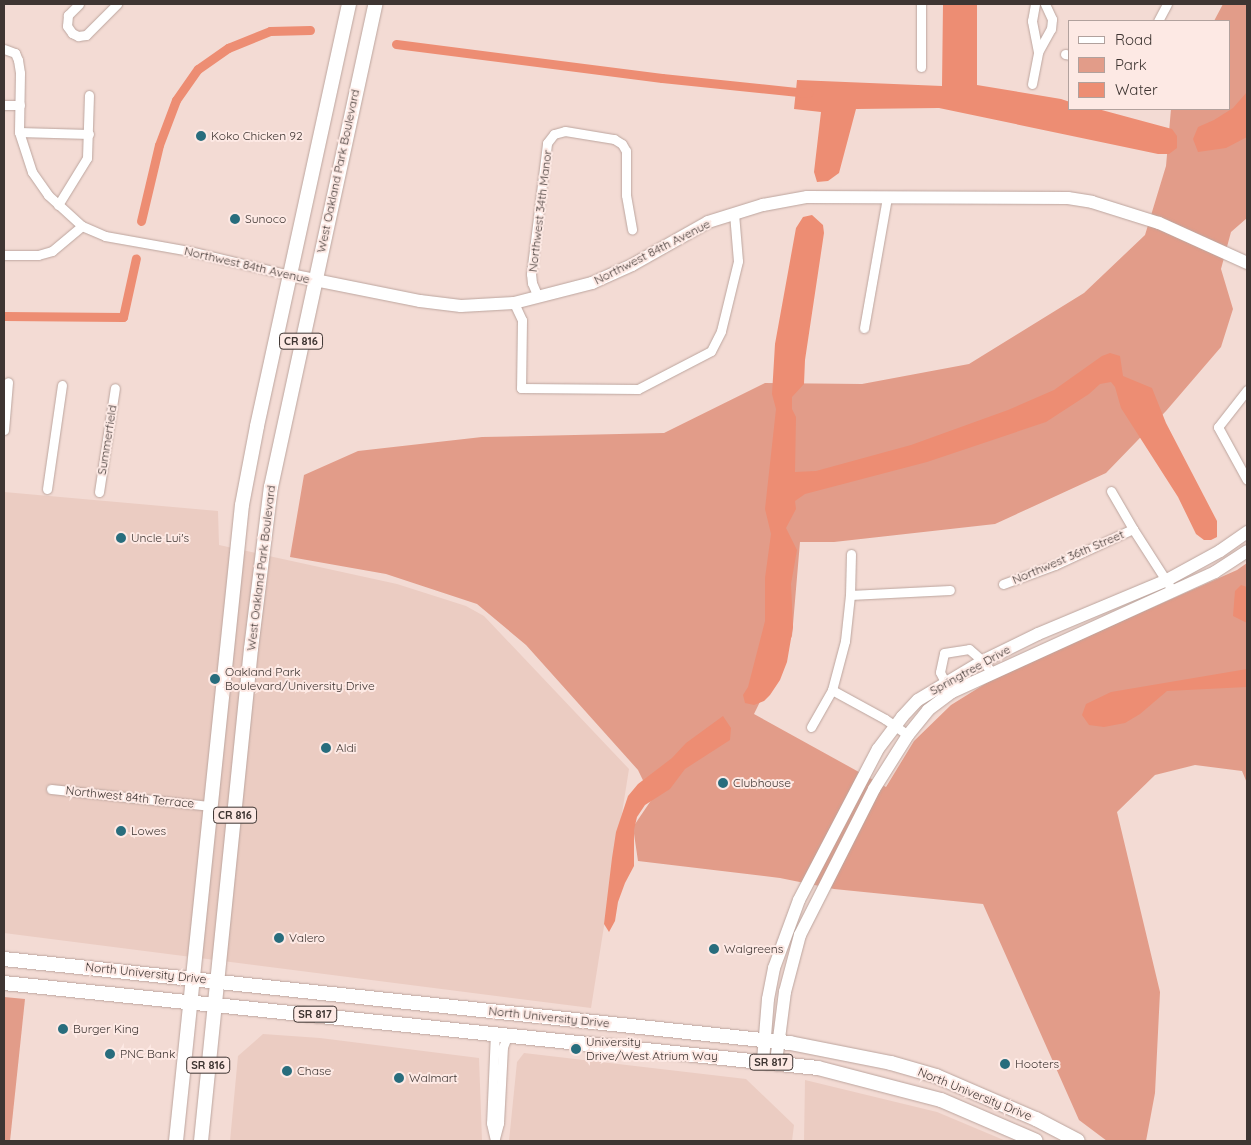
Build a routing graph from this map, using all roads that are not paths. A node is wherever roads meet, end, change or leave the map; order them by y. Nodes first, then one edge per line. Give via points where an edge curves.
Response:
1 (79, 4) edge
2 (117, 4) edge
3 (349, 4) edge
4 (375, 4) edge
5 (921, 4) edge
6 (1035, 4) edge
7 (1045, 4) edge
8 (1167, 4) edge
9 (1159, 20) edge
10 (4, 49) edge
11 (1038, 52) junction
12 (921, 66) dead end
13 (1032, 84) dead end
14 (89, 95) dead end
15 (4, 105) edge
16 (20, 105) junction
17 (20, 132) junction
18 (89, 134) junction
19 (887, 198) junction
20 (58, 205) junction
21 (734, 213) junction
22 (82, 226) junction
23 (632, 229) dead end
24 (4, 255) edge
25 (1247, 263) edge
26 (290, 275) junction
27 (314, 281) junction
28 (538, 297) junction
29 (514, 303) junction
30 (864, 328) dead end
31 (8, 382) dead end
32 (62, 385) dead end
33 (115, 388) dead end
34 (1247, 390) edge
35 (4, 430) edge
36 (1247, 480) edge
37 (47, 489) dead end
38 (1111, 491) dead end
39 (99, 492) dead end
40 (1133, 529) junction
41 (1247, 532) edge
42 (1247, 551) edge
43 (850, 554) dead end
44 (1003, 584) dead end
45 (1170, 586) junction
46 (950, 590) dead end
47 (850, 596) junction
48 (983, 660) junction
49 (992, 673) junction
50 (945, 682) junction
51 (832, 690) junction
52 (896, 726) junction
53 (811, 727) dead end
54 (908, 735) junction
55 (51, 789) dead end
56 (209, 806) junction
57 (4, 959) edge
58 (193, 978) junction
59 (218, 980) junction
60 (4, 983) edge
61 (190, 1001) junction
62 (215, 1004) junction
63 (502, 1012) junction
64 (552, 1018) junction
65 (457, 1029) junction
66 (501, 1034) junction
67 (771, 1041) junction
68 (769, 1062) junction
69 (1027, 1139) edge
70 (495, 1140) edge
71 (176, 1141) edge
72 (200, 1141) edge
73 (1078, 1141) edge

1 - 2 street via 68,15 67,26 78,36 86,35
3 - 26 main road, West Oakland Park Boulevard / CR 816
4 - 27 main road, West Oakland Park Boulevard / CR 816
5 - 12 street
6 - 11 street via 1032,22
7 - 11 street via 1052,19 1051,29
8 - 9 street
10 - 16 street, Northwest 84th Avenue via 14,53 20,73
11 - 13 street
14 - 18 street
15 - 16 street
16 - 17 street, Northwest 84th Avenue
17 - 18 street
17 - 20 street, Northwest 84th Avenue via 32,172
18 - 20 street via 87,158
19 - 21 street, Northwest 84th Avenue via 807,197
19 - 25 street, Northwest 84th Avenue via 1021,196 1092,202 1159,223
19 - 30 street
20 - 22 street, Northwest 84th Avenue
21 - 28 street, Northwest 84th Avenue via 708,222 632,265 592,283
21 - 29 street via 738,260 721,331 711,351 638,389 521,388 522,320
22 - 24 street via 52,251 38,255
22 - 26 street, Northwest 84th Avenue via 106,236 189,251
23 - 28 street, Northwest 34th Manor via 626,194 626,151 622,144 614,139 565,131 554,134 548,143 531,274
26 - 27 street, Northwest 84th Avenue
26 - 56 main road, West Oakland Park Boulevard / CR 816 via 242,505
27 - 29 street, Northwest 84th Avenue via 461,306
27 - 59 main road, West Oakland Park Boulevard / CR 816 via 267,514
28 - 29 street, Northwest 84th Avenue
31 - 35 street
32 - 37 street
33 - 39 street, Summerfield
34 - 36 street via 1218,427
38 - 40 street
40 - 44 street, Northwest 36th Street via 1055,565
40 - 45 street
41 - 45 street, Springtree Drive
42 - 45 street, Springtree Drive via 1215,572
43 - 47 street
45 - 48 street, Springtree Drive via 1038,634
45 - 49 street, Springtree Drive
46 - 47 street
47 - 51 street via 845,642
48 - 49 street
48 - 50 street, Springtree Drive
48 - 50 street via 969,649 944,653 940,672
49 - 54 street, Springtree Drive via 952,692 928,710
50 - 52 street, Springtree Drive via 918,700
51 - 52 street
51 - 53 street
52 - 54 street
52 - 67 street, Springtree Drive via 878,749 859,783 799,900 774,968
54 - 67 street, Springtree Drive via 874,789 800,935
55 - 56 street, Northwest 84th Terrace
56 - 58 main road, West Oakland Park Boulevard / CR 816
57 - 58 main road, North University Drive / SR 817
58 - 59 main road, North University Drive / SR 817
58 - 61 main road, West Oakland Park Boulevard / SR 816
59 - 62 main road, West Oakland Park Boulevard / SR 816
59 - 63 main road, North University Drive / SR 817
60 - 61 main road, North University Drive / SR 817
61 - 62 main road, North University Drive / SR 817
61 - 71 main road, West Oakland Park Boulevard / SR 816
62 - 65 main road, North University Drive / SR 817
62 - 72 main road, West Oakland Park Boulevard / SR 816
63 - 64 main road, North University Drive / SR 817
63 - 65 main road via 483,1022
64 - 66 main road via 515,1021 506,1024
64 - 67 main road, North University Drive / SR 817
65 - 66 main road, North University Drive / SR 817
66 - 68 main road, North University Drive / SR 817
66 - 70 street via 504,1047
66 - 70 street via 491,1124
67 - 68 street, Springtree Drive
67 - 73 main road, North University Drive / SR 817 via 847,1053 936,1076 1028,1115
68 - 69 main road, North University Drive / SR 817 via 818,1068 942,1100

